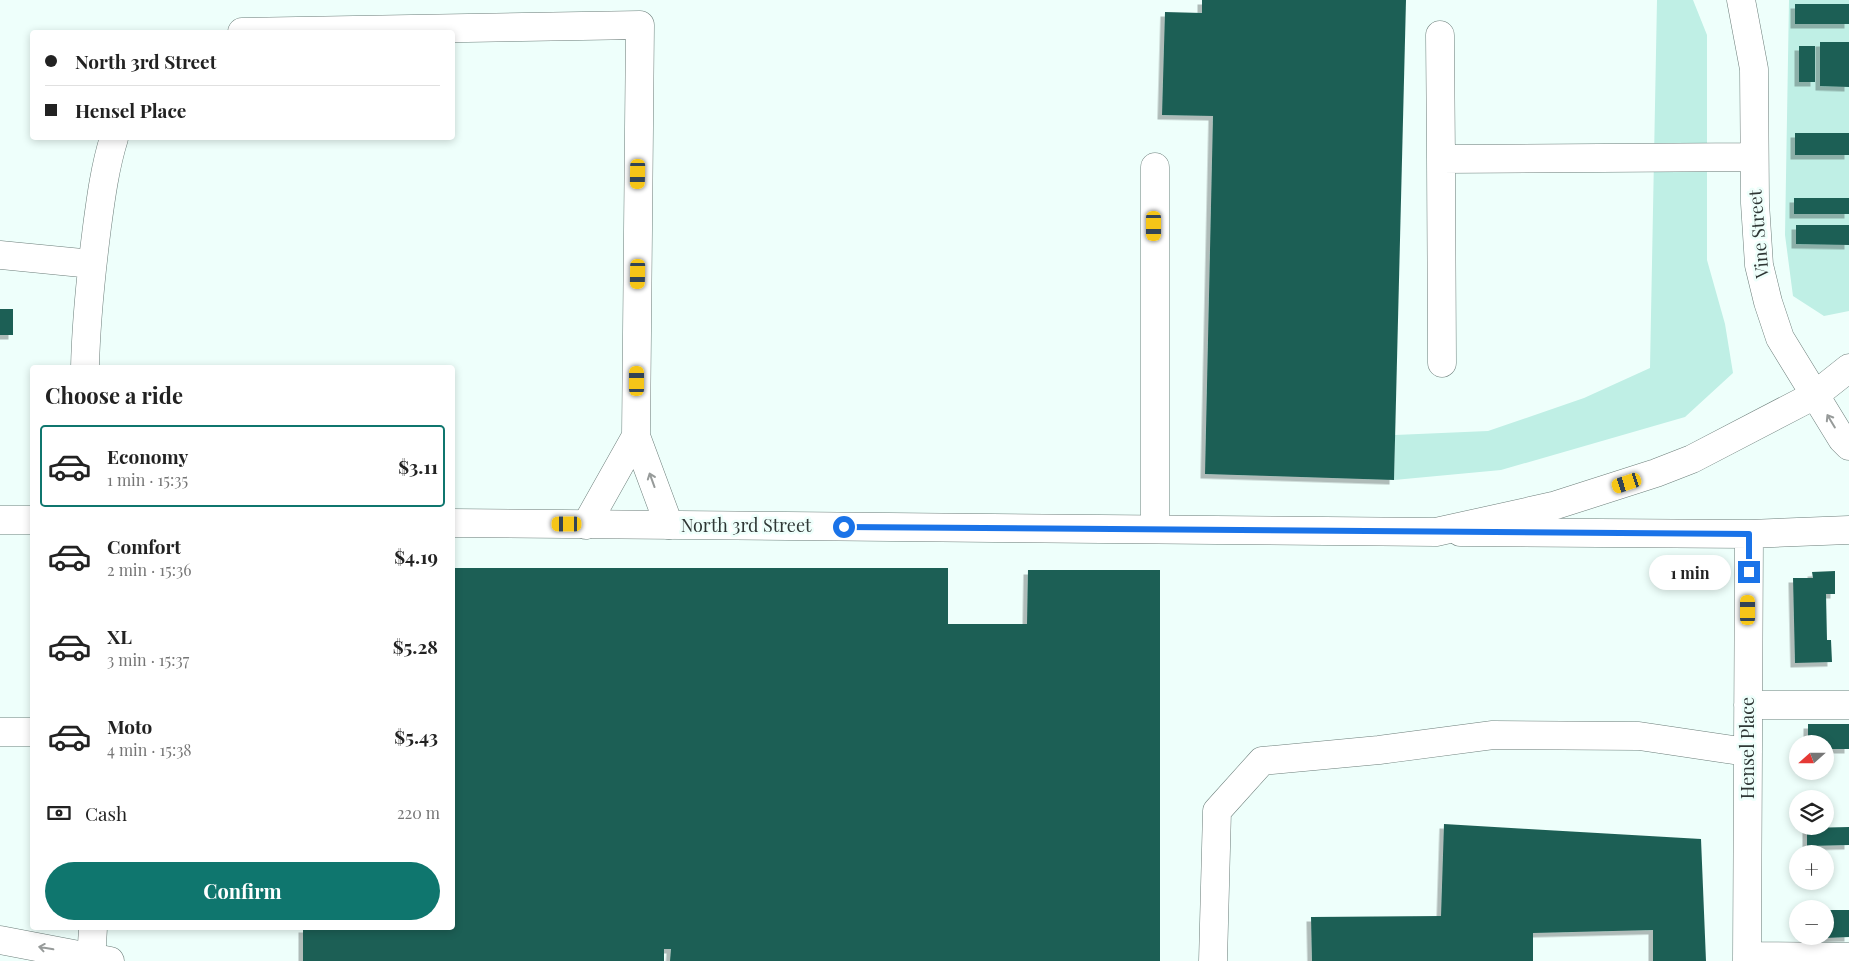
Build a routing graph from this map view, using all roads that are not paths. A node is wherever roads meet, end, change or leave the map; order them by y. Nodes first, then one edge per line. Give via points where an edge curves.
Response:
1 (1741, 0) edge
2 (356, 30) edge
3 (1440, 35) dead end
4 (113, 140) edge
5 (1754, 157) junction
6 (1441, 159) junction
7 (1154, 167) dead end
8 (0, 255) edge
9 (92, 264) junction
10 (1442, 362) dead end
11 (85, 365) edge
12 (1849, 368) edge
13 (1815, 395) junction
14 (636, 436) junction
15 (1849, 446) edge
16 (0, 520) edge
17 (30, 520) edge
18 (455, 524) edge
19 (586, 525) junction
20 (669, 526) junction
21 (1155, 529) junction
22 (1849, 530) edge
23 (1436, 532) junction
24 (1749, 534) junction
25 (1849, 705) edge
26 (1748, 706) junction
27 (0, 732) edge
28 (30, 732) edge
29 (1747, 752) junction
30 (93, 930) edge
31 (0, 940) edge
32 (1849, 957) edge
33 (1747, 959) edge
34 (98, 960) edge
35 (1213, 961) edge

1 - 5 main road, Vine Street via 1754,69
2 - 14 main road via 640,25
3 - 6 main road
4 - 9 main road via 106,165
5 - 6 main road
5 - 13 main road, Vine Street via 1759,266 1765,293 1780,338
6 - 10 main road
7 - 21 main road
8 - 9 main road
9 - 11 main road
12 - 13 main road
15 -> 13 main road, Vine Street
13 - 23 main road via 1692,459 1656,473 1554,506
14 - 19 main road
20 -> 14 main road
16 - 17 main road
18 - 19 main road, North 3rd Street
19 - 20 main road, North 3rd Street
20 - 21 main road, North 3rd Street
21 - 23 main road, North 3rd Street
22 - 24 main road, North 3rd Street
23 - 24 main road, North 3rd Street
24 - 26 main road, Hensel Place
25 - 26 main road
26 - 29 main road, Hensel Place
27 - 28 main road
29 - 33 main road, Hensel Place
29 - 35 main road via 1639,736 1493,735 1262,761 1217,811
30 - 34 main road
34 -> 31 main road
32 - 33 main road

